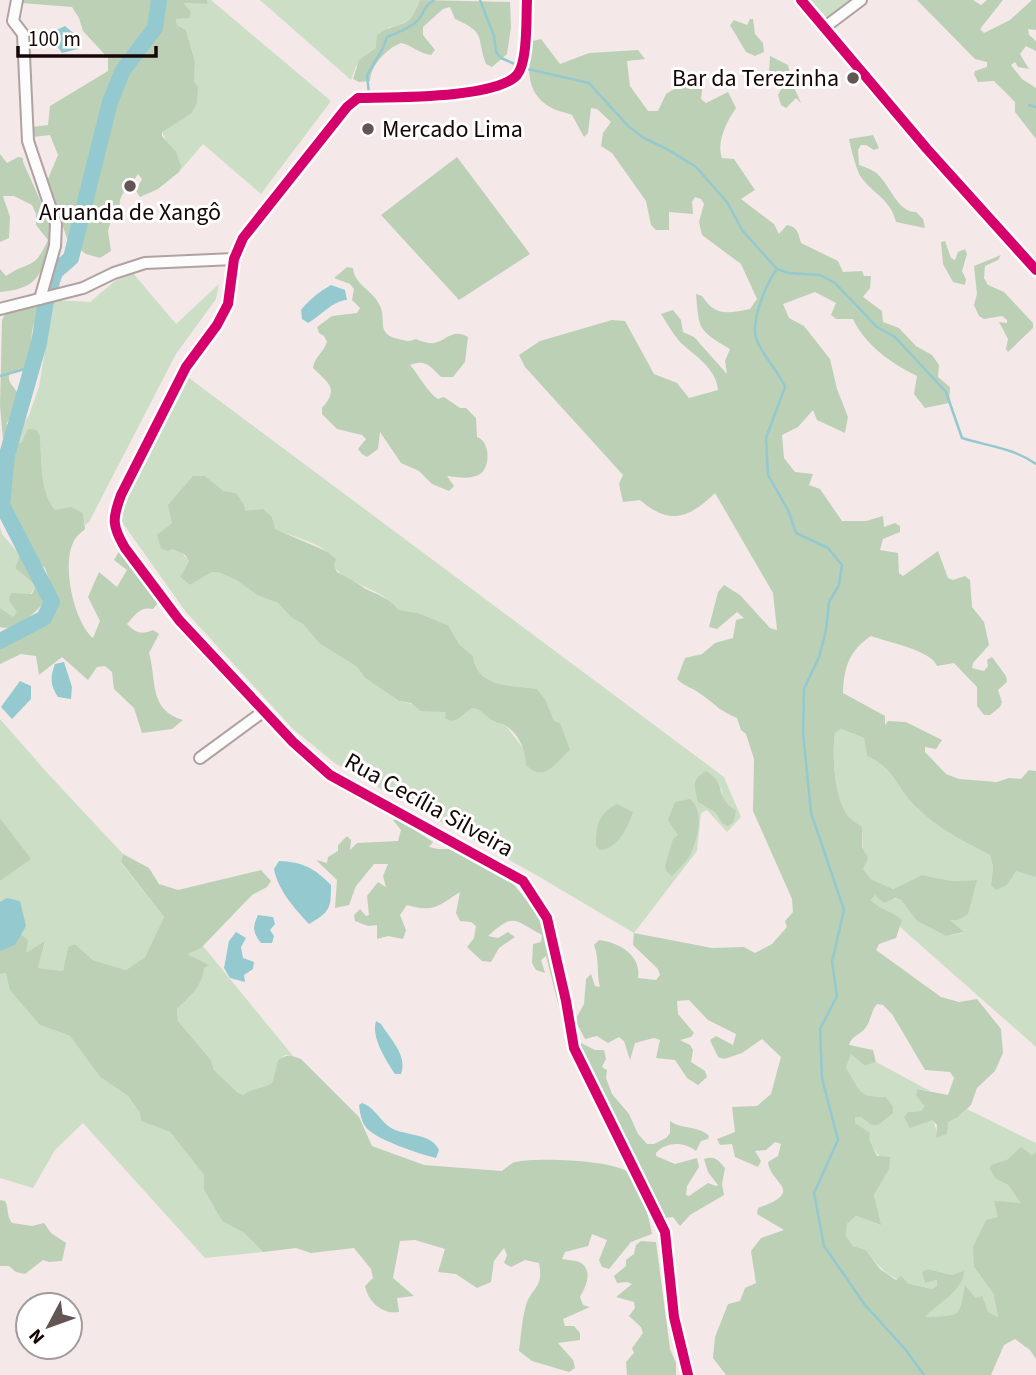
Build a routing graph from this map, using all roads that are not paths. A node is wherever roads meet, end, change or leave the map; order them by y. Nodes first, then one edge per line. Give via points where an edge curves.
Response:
1 (17, 0) edge
2 (527, 0) edge
3 (801, 0) edge
4 (861, 0) edge
5 (825, 27) junction
6 (234, 259) junction
7 (1036, 271) edge
8 (44, 298) junction
9 (0, 309) edge
10 (264, 712) junction
11 (200, 758) dead end
12 (688, 1375) edge

1 - 8 street via 13,21 23,34 28,141 56,224
2 - 6 street, Rua Cecília Silveira via 523,59 517,74 499,86 452,94 358,99 346,107 243,237
3 - 5 street
4 - 5 street
5 - 7 street
6 - 8 street via 145,263
6 - 10 street, Rua Cecília Silveira via 228,304 186,367 112,517 117,536 178,620
8 - 9 street
10 - 11 street
10 - 12 street, Rua Cecília Silveira via 330,775 523,881 547,918 574,1048 666,1232 674,1317

